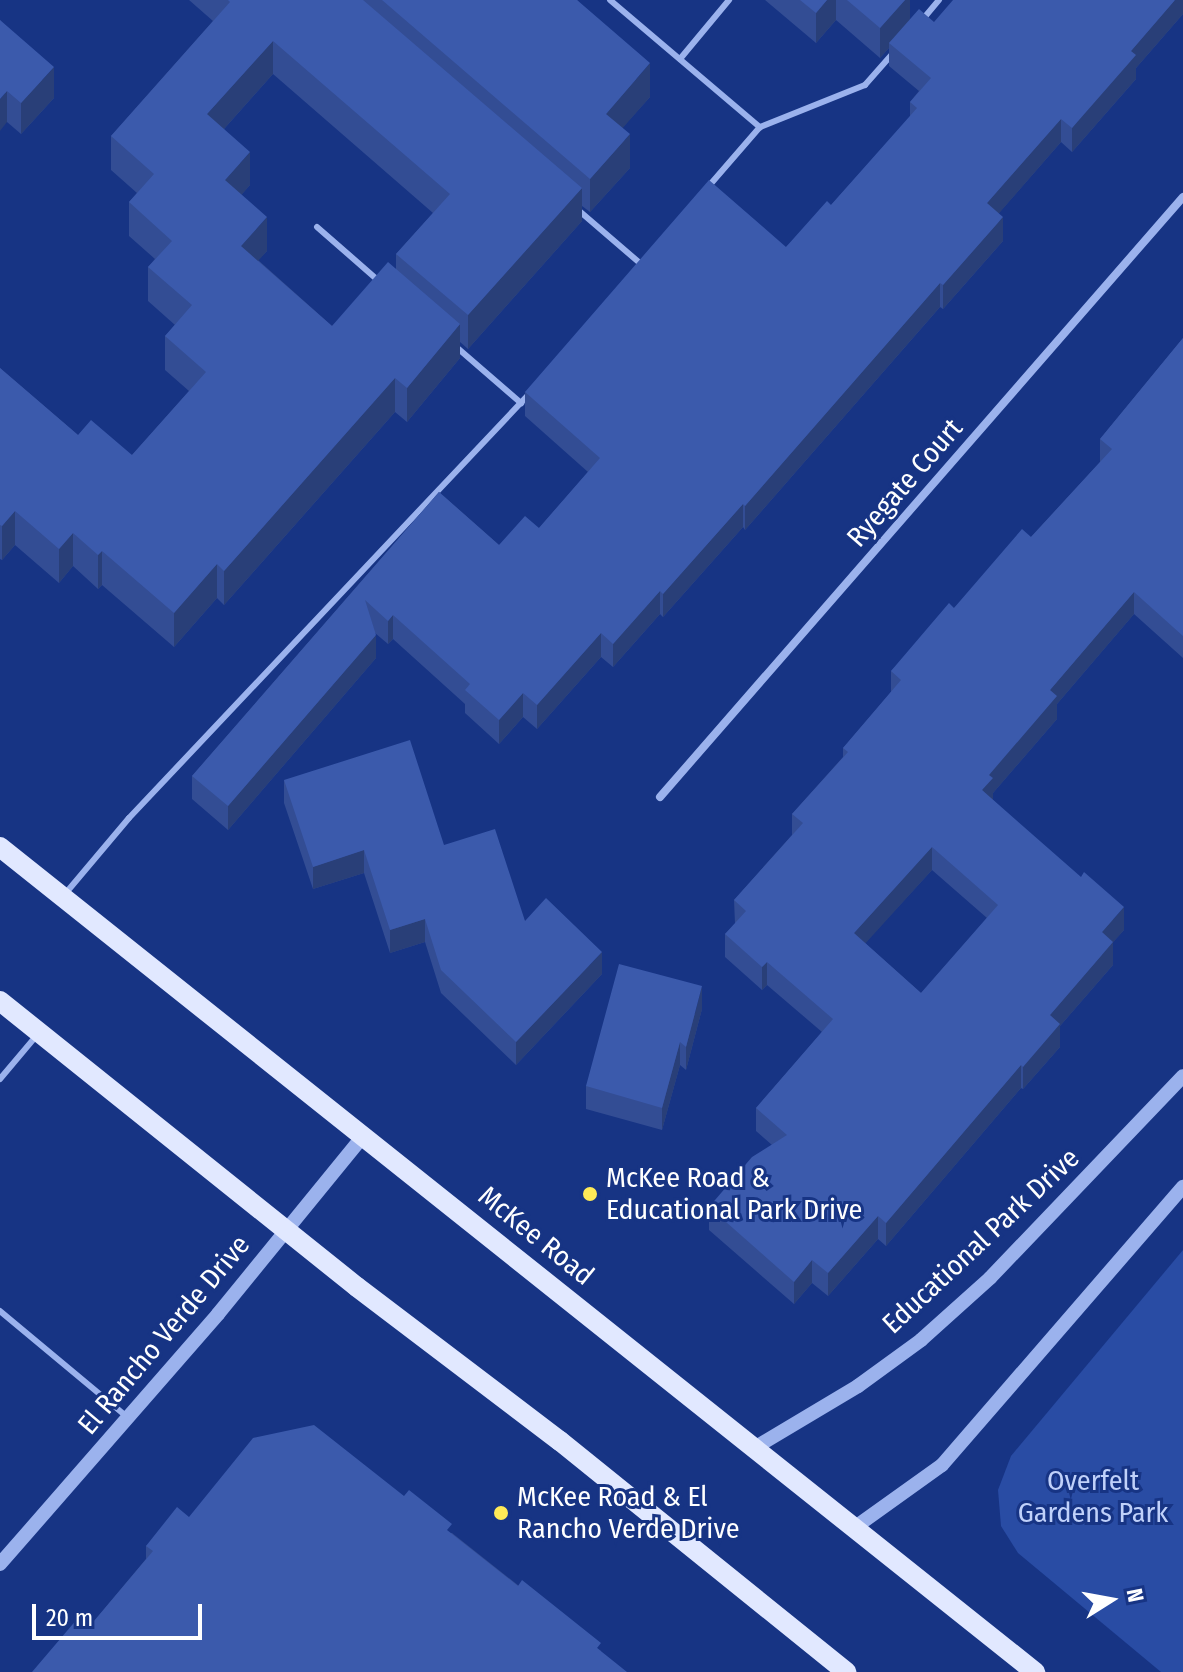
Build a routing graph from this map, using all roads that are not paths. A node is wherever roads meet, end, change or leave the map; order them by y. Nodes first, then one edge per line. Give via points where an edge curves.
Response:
1 (610, 0) edge
2 (729, 0) edge
3 (939, 0) edge
4 (921, 21) edge
5 (902, 43) edge
6 (680, 59) junction
7 (760, 127) junction
8 (700, 196) edge
9 (1183, 197) edge
10 (570, 203) edge
11 (317, 227) dead end
12 (651, 253) edge
13 (641, 264) junction
14 (631, 276) edge
15 (389, 289) edge
16 (449, 341) edge
17 (541, 380) edge
18 (521, 403) junction
19 (660, 797) dead end
20 (0, 847) edge
21 (63, 897) junction
22 (0, 1001) edge
23 (39, 1032) junction
24 (1183, 1076) edge
25 (0, 1079) edge
26 (363, 1136) junction
27 (1183, 1187) edge
28 (286, 1230) junction
29 (0, 1311) edge
30 (129, 1418) junction
31 (756, 1447) junction
32 (854, 1528) junction
33 (0, 1564) edge
34 (846, 1672) edge
35 (1035, 1672) edge

1 - 6 lane
2 - 6 lane
3 - 4 lane
5 - 7 lane via 865,85
6 - 7 lane
7 - 8 lane
9 - 19 street, Ryegate Court
10 - 13 lane
11 - 15 lane
12 - 13 lane
13 - 14 lane
16 - 18 lane
17 - 18 lane
18 - 21 lane via 129,818
20 - 21 main road, McKee Road
21 - 26 main road, McKee Road
22 - 23 main road
23 - 25 lane
23 - 28 main road
24 - 31 street, Educational Park Drive via 990,1278 921,1340 858,1386
26 - 28 street, El Rancho Verde Drive
26 - 31 main road, McKee Road
27 - 32 street via 942,1465
28 - 30 street, El Rancho Verde Drive
28 - 34 main road via 560,1441
29 - 30 lane
30 - 33 street, El Rancho Verde Drive
31 - 32 main road, McKee Road
32 - 35 main road, McKee Road

